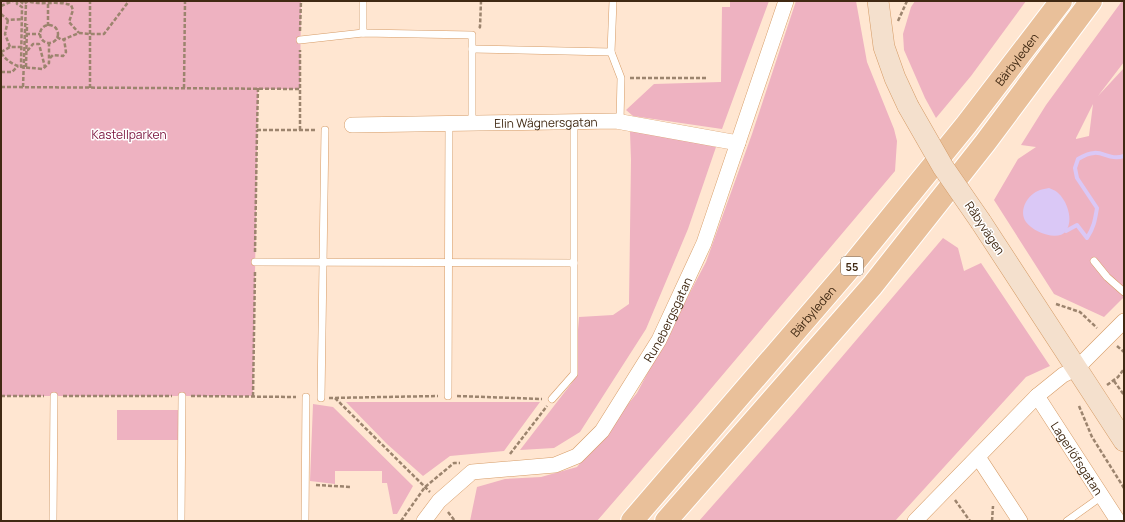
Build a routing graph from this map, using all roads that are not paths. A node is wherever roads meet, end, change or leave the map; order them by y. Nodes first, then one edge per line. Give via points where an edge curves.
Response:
1 (363, 1) edge
2 (613, 1) edge
3 (786, 1) edge
4 (878, 1) edge
5 (1061, 1) edge
6 (1091, 1) edge
7 (363, 33) junction
8 (300, 40) road end
9 (472, 49) junction
10 (611, 52) junction
11 (574, 121) junction
12 (620, 121) junction
13 (449, 123) junction
14 (472, 123) junction
15 (352, 125) dead end
16 (325, 130) road end
17 (738, 143) junction
18 (1094, 261) dead end
19 (255, 262) dead end
20 (323, 262) junction
21 (448, 263) junction
22 (574, 263) junction
23 (1124, 292) edge
24 (1124, 321) edge
25 (1070, 371) junction
26 (54, 396) road end
27 (182, 396) road end
28 (448, 396) road end
29 (1037, 396) junction
30 (306, 397) road end
31 (321, 398) road end
32 (552, 399) road end
33 (1124, 441) edge
34 (978, 457) junction
35 (1102, 496) junction
36 (53, 521) edge
37 (181, 521) edge
38 (305, 521) edge
39 (424, 521) edge
40 (632, 521) edge
41 (666, 521) edge
42 (915, 521) edge
43 (1020, 521) edge
44 (1067, 521) edge
45 (1118, 521) edge

1 - 7 lane
2 - 10 lane
3 - 17 street, Runebergsgatan
4 - 25 main road, Råbyvägen, bridge via 884,47 908,106
5 - 40 main road, Bärbyleden / 55 via 966,125 849,269
6 - 41 main road, Bärbyleden / 55 via 985,143 872,286
7 - 8 lane
7 - 9 lane via 472,35
9 - 10 lane
9 - 14 lane
10 - 12 lane via 621,78
11 - 12 street, Elin Wägnersgatan
11 - 14 street, Elin Wägnersgatan
11 - 22 lane
12 - 17 street, Elin Wägnersgatan
13 - 14 street, Elin Wägnersgatan
13 - 15 street, Elin Wägnersgatan
13 - 21 lane
16 - 20 lane
17 - 39 street, Runebergsgatan via 704,243 659,340 602,431 577,456 555,465 472,472 439,501
18 - 23 lane
19 - 20 lane
20 - 21 lane
20 - 31 lane
21 - 22 lane
21 - 28 lane
22 - 32 lane via 574,374
24 - 25 street
25 - 29 street
25 - 33 main road, Råbyvägen
26 - 36 lane
27 - 37 lane
29 - 34 street
29 - 35 street, Lagerlöfsgatan
30 - 38 lane
34 - 42 street
34 - 43 street
35 - 44 lane
35 - 45 street, Lagerlöfsgatan

